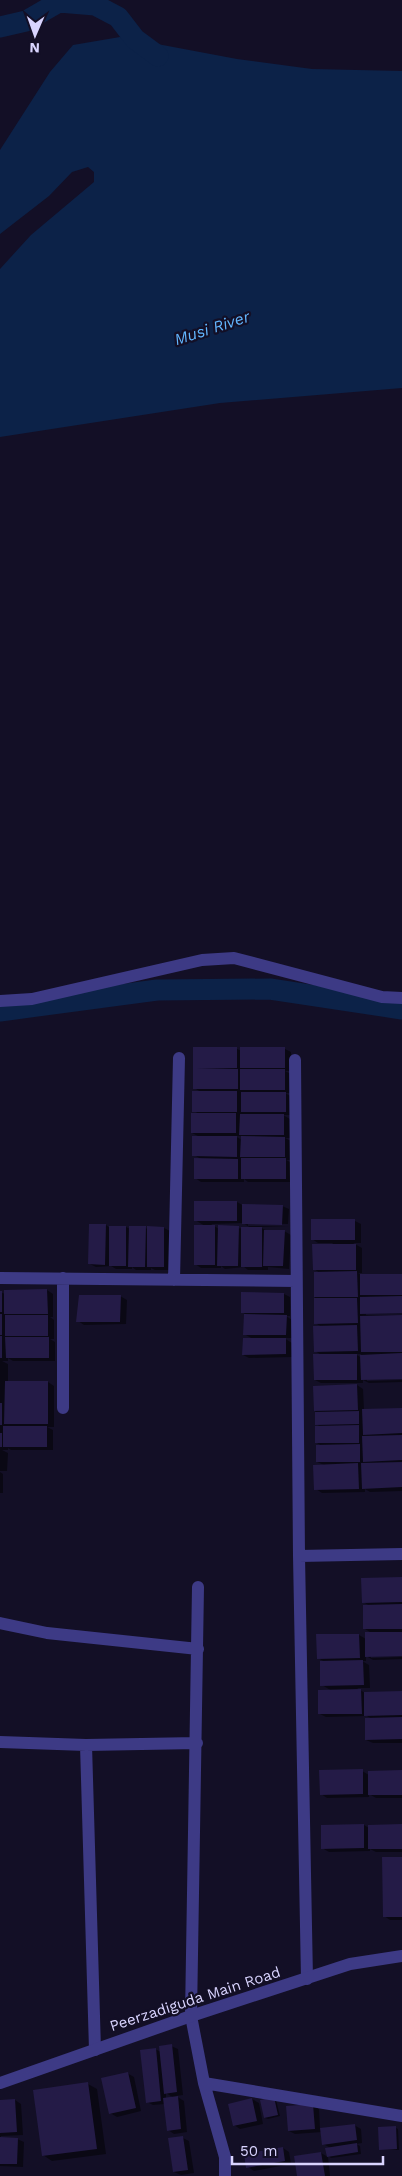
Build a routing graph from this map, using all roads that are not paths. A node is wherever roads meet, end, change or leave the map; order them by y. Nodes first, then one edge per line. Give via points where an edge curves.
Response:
1 (402, 998) edge
2 (0, 1001) edge
3 (179, 1058) dead end
4 (295, 1060) dead end
5 (0, 1278) edge
6 (63, 1278) junction
7 (174, 1280) junction
8 (296, 1281) junction
9 (63, 1408) dead end
10 (402, 1554) edge
11 (299, 1556) junction
12 (198, 1587) dead end
13 (0, 1623) edge
14 (198, 1649) junction
15 (0, 1742) edge
16 (197, 1743) junction
17 (86, 1745) junction
18 (402, 1956) edge
19 (307, 1979) junction
20 (192, 2016) junction
21 (95, 2050) junction
22 (0, 2083) edge
23 (204, 2083) junction
24 (402, 2116) edge
25 (225, 2176) edge

1 - 2 street via 382,997 234,958 202,960 32,999
3 - 7 street
4 - 8 street
5 - 6 street
6 - 7 street
6 - 9 street
7 - 8 street
8 - 11 street
10 - 11 street
11 - 19 street
12 - 14 street
13 - 14 street via 47,1633
14 - 16 street
15 - 17 street
16 - 17 street
16 - 20 street
17 - 21 street
18 - 19 street, Peerzadiguda Main Road via 350,1964
19 - 20 street, Peerzadiguda Main Road
20 - 21 street, Peerzadiguda Main Road
20 - 23 street
21 - 22 street, Peerzadiguda Main Road
23 - 24 street
23 - 25 street via 225,2156

